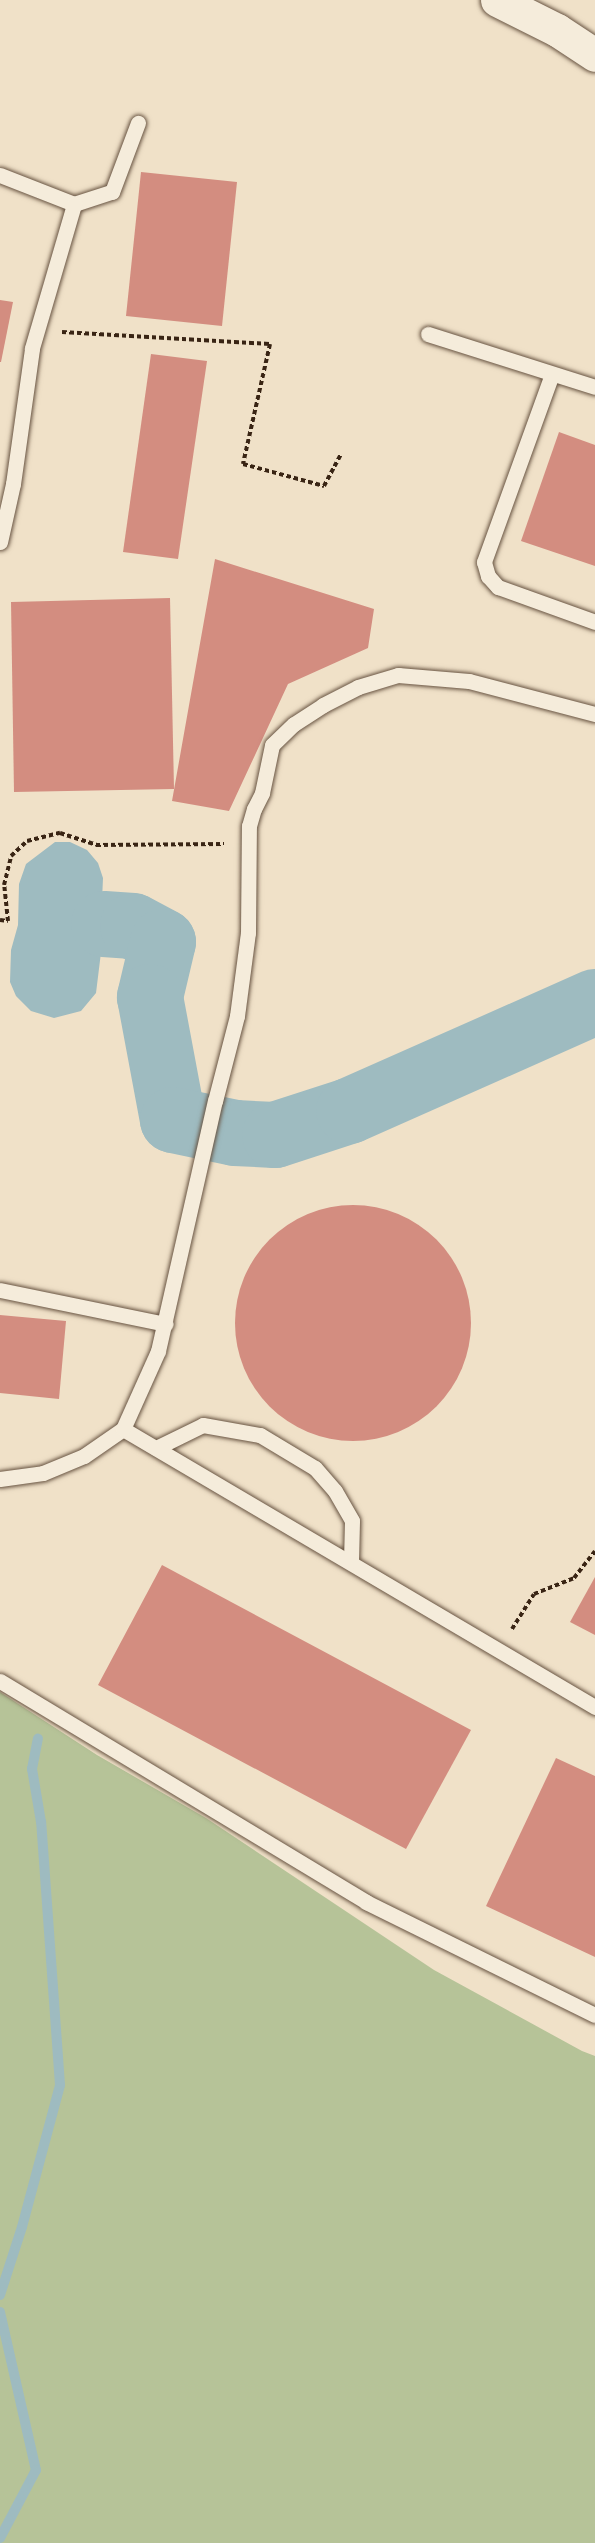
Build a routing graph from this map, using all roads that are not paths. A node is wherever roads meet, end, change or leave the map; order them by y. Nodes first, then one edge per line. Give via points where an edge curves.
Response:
1 (497, 0) edge
2 (595, 55) edge
3 (138, 123) dead end
4 (0, 175) edge
5 (74, 204) junction
6 (428, 334) dead end
7 (552, 374) junction
8 (595, 387) edge
9 (4, 483) edge
10 (0, 542) edge
11 (595, 622) edge
12 (595, 714) edge
13 (0, 1290) edge
14 (166, 1324) junction
15 (123, 1429) junction
16 (156, 1448) junction
17 (0, 1479) edge
18 (351, 1561) junction
19 (0, 1681) edge
20 (595, 1707) edge
21 (595, 2015) edge

1 - 2 street via 557,30
3 - 5 lane via 112,192
4 - 5 lane
5 - 9 lane via 32,348
6 - 7 lane
7 - 8 lane
7 - 11 lane via 484,562 488,576 498,587
9 - 10 lane
12 - 14 lane via 469,681 398,675 358,687 294,724 272,746 262,793 249,826 248,933 238,1004
13 - 14 lane
14 - 15 lane via 158,1352
15 - 16 lane
15 - 17 lane via 84,1456 43,1473
16 - 18 lane
16 - 18 lane via 203,1425 260,1436 315,1468 335,1491 352,1521
18 - 20 lane
19 - 21 lane via 366,1902

